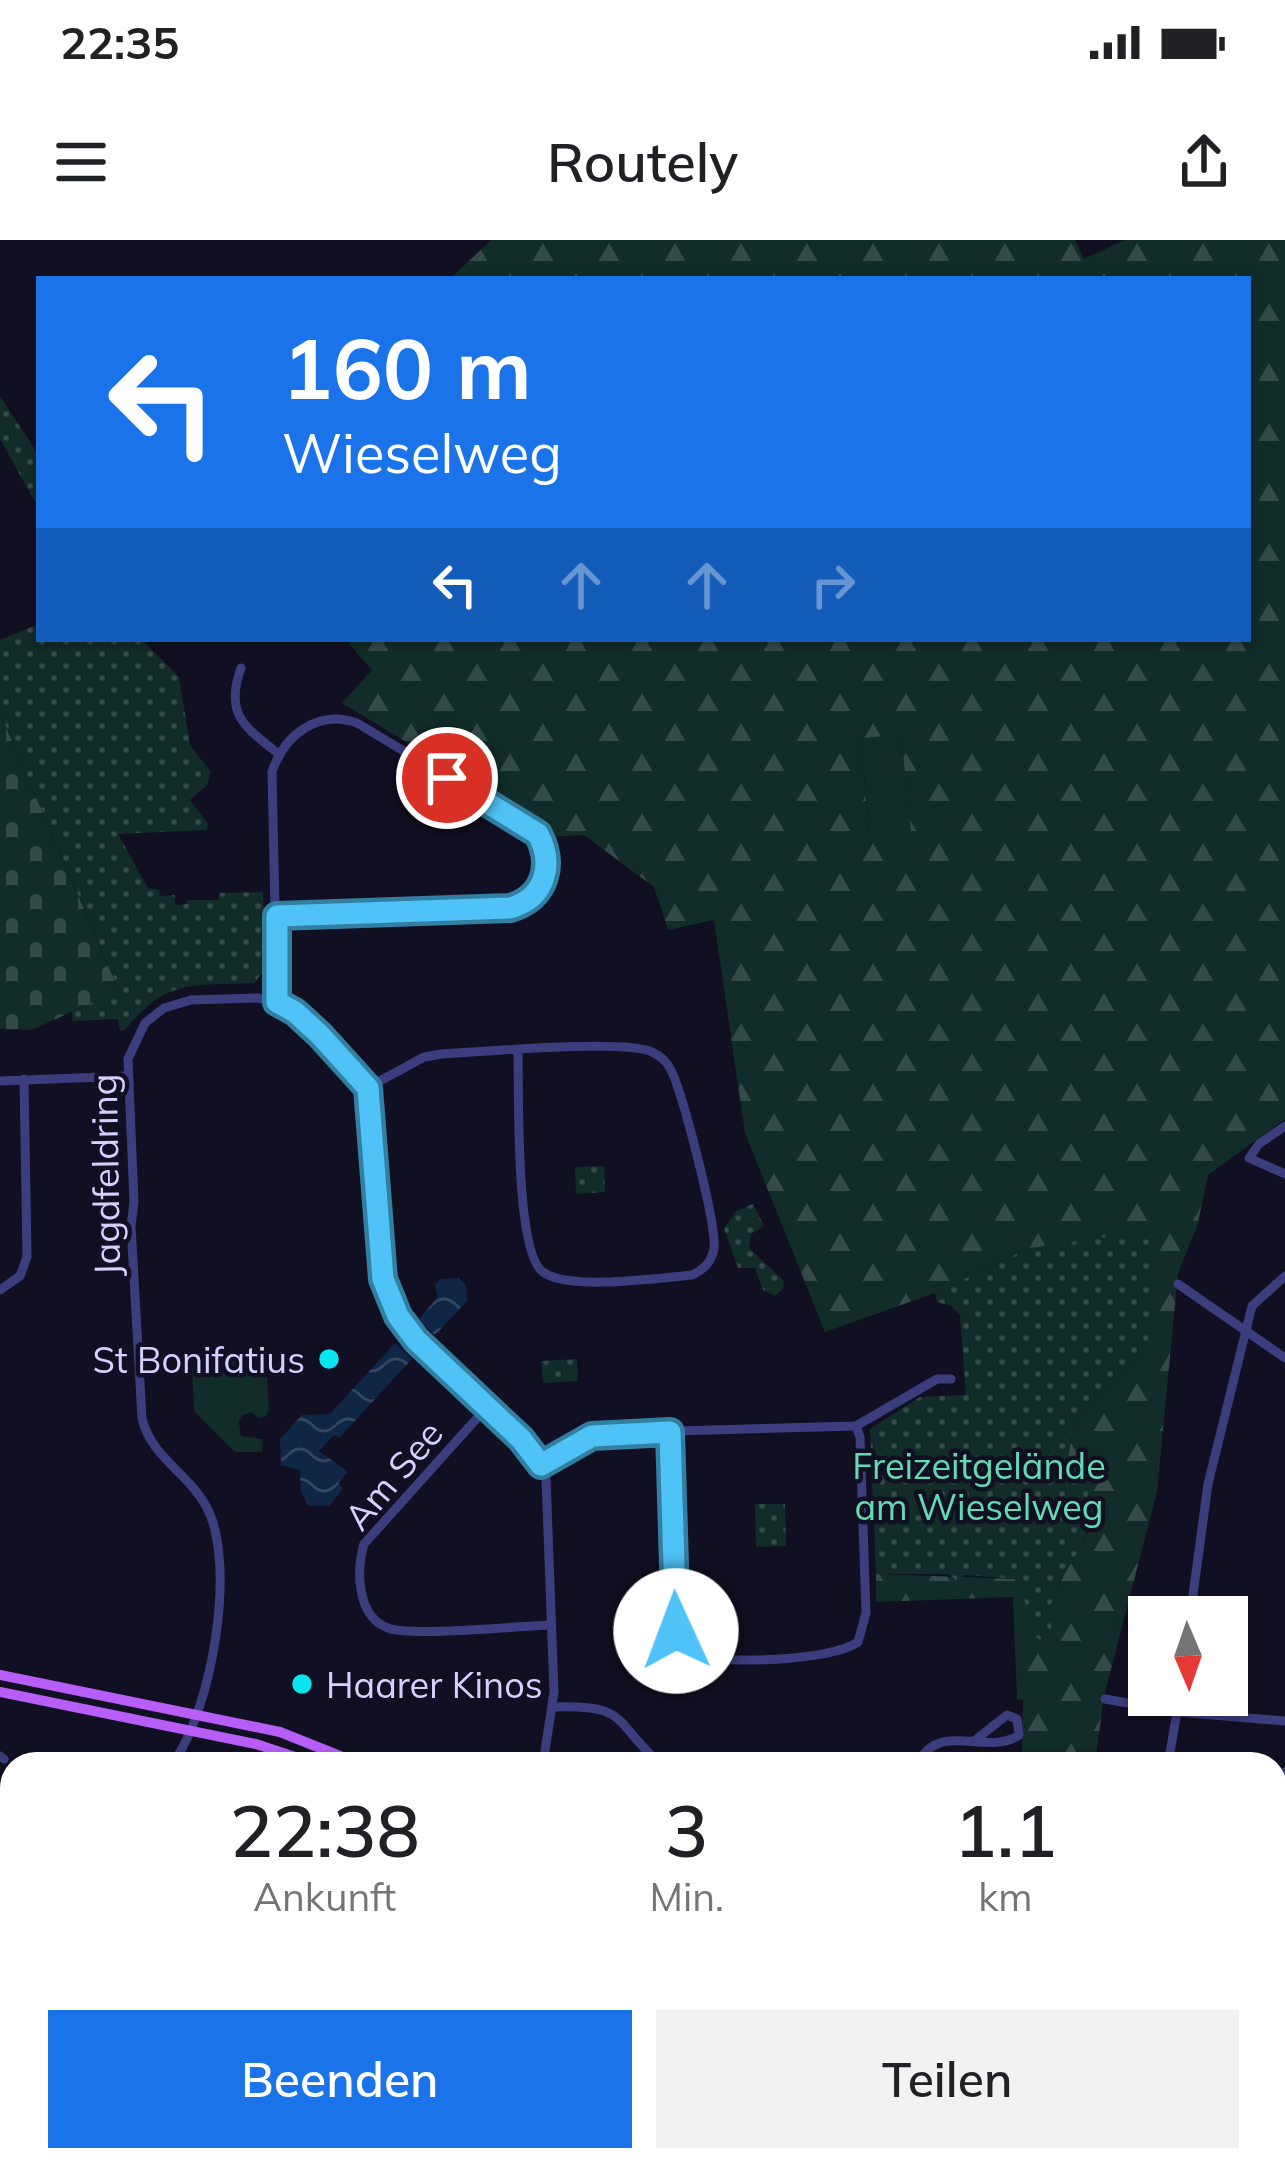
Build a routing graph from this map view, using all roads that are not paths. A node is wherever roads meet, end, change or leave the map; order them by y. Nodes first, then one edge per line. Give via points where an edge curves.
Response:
1 (241, 668) dead end
2 (280, 754) junction
3 (277, 916) junction
4 (277, 1002) junction
5 (518, 1052) junction
6 (128, 1076) junction
7 (24, 1078) junction
8 (0, 1081) edge
9 (368, 1088) junction
10 (1285, 1126) edge
11 (1285, 1174) edge
12 (1285, 1276) edge
13 (1178, 1284) dead end
14 (0, 1290) edge
15 (1247, 1331) junction
16 (1285, 1358) edge
17 (951, 1378) dead end
18 (488, 1407) junction
19 (856, 1426) junction
20 (670, 1432) junction
21 (541, 1465) junction
22 (1193, 1596) edge
23 (550, 1625) junction
24 (0, 1675) edge
25 (0, 1693) edge
26 (1105, 1699) dead end
27 (1128, 1703) edge
28 (554, 1707) junction
29 (198, 1714) junction
30 (1177, 1716) edge
31 (1226, 1716) edge
32 (1285, 1721) edge
33 (191, 1730) junction
34 (974, 1742) junction
35 (179, 1752) edge
36 (280, 1752) edge
37 (330, 1752) edge
38 (545, 1752) edge
39 (649, 1752) edge
40 (924, 1752) edge
41 (1170, 1752) edge

1 - 2 street via 237,713
2 - 3 street via 272,778
2 - 3 street via 317,720 357,723 527,825 544,845 548,867 532,896 510,908
3 - 4 street
4 - 6 street, Jagdfeldring via 191,1000 164,1008 137,1035
4 - 9 street
5 - 5 street via 634,1047 666,1061 713,1232 713,1254 702,1270 578,1281 544,1274 533,1262 524,1232
5 - 9 street via 424,1058
6 - 7 street
6 - 29 street, Jagdfeldring via 143,1424 206,1506 216,1542 218,1621
7 - 8 street
7 - 14 street via 27,1257 20,1276
9 - 18 street via 387,1291 416,1340
10 - 11 street via 1249,1158
12 - 15 street via 1252,1306
13 - 15 street
15 - 16 street
15 - 22 street via 1208,1484
17 - 19 street
18 - 21 street
18 - 23 street, Am See via 364,1544 362,1600 376,1622 400,1630
19 - 20 street
19 - 20 street via 866,1613 858,1642 824,1656 716,1660 691,1654 676,1631
20 - 21 street via 592,1436
21 - 23 street
23 - 28 street
24 - 29 main road
25 - 33 main road
26 - 27 street
28 - 38 street
28 - 39 street via 610,1711
29 - 33 street, Jagdfeldring
29 - 37 main road
30 - 41 street
31 - 32 street
33 - 35 street, Jagdfeldring
33 - 36 main road
34 - 34 street via 1012,1740 1017,1719 1006,1715
34 - 40 street via 928,1745

